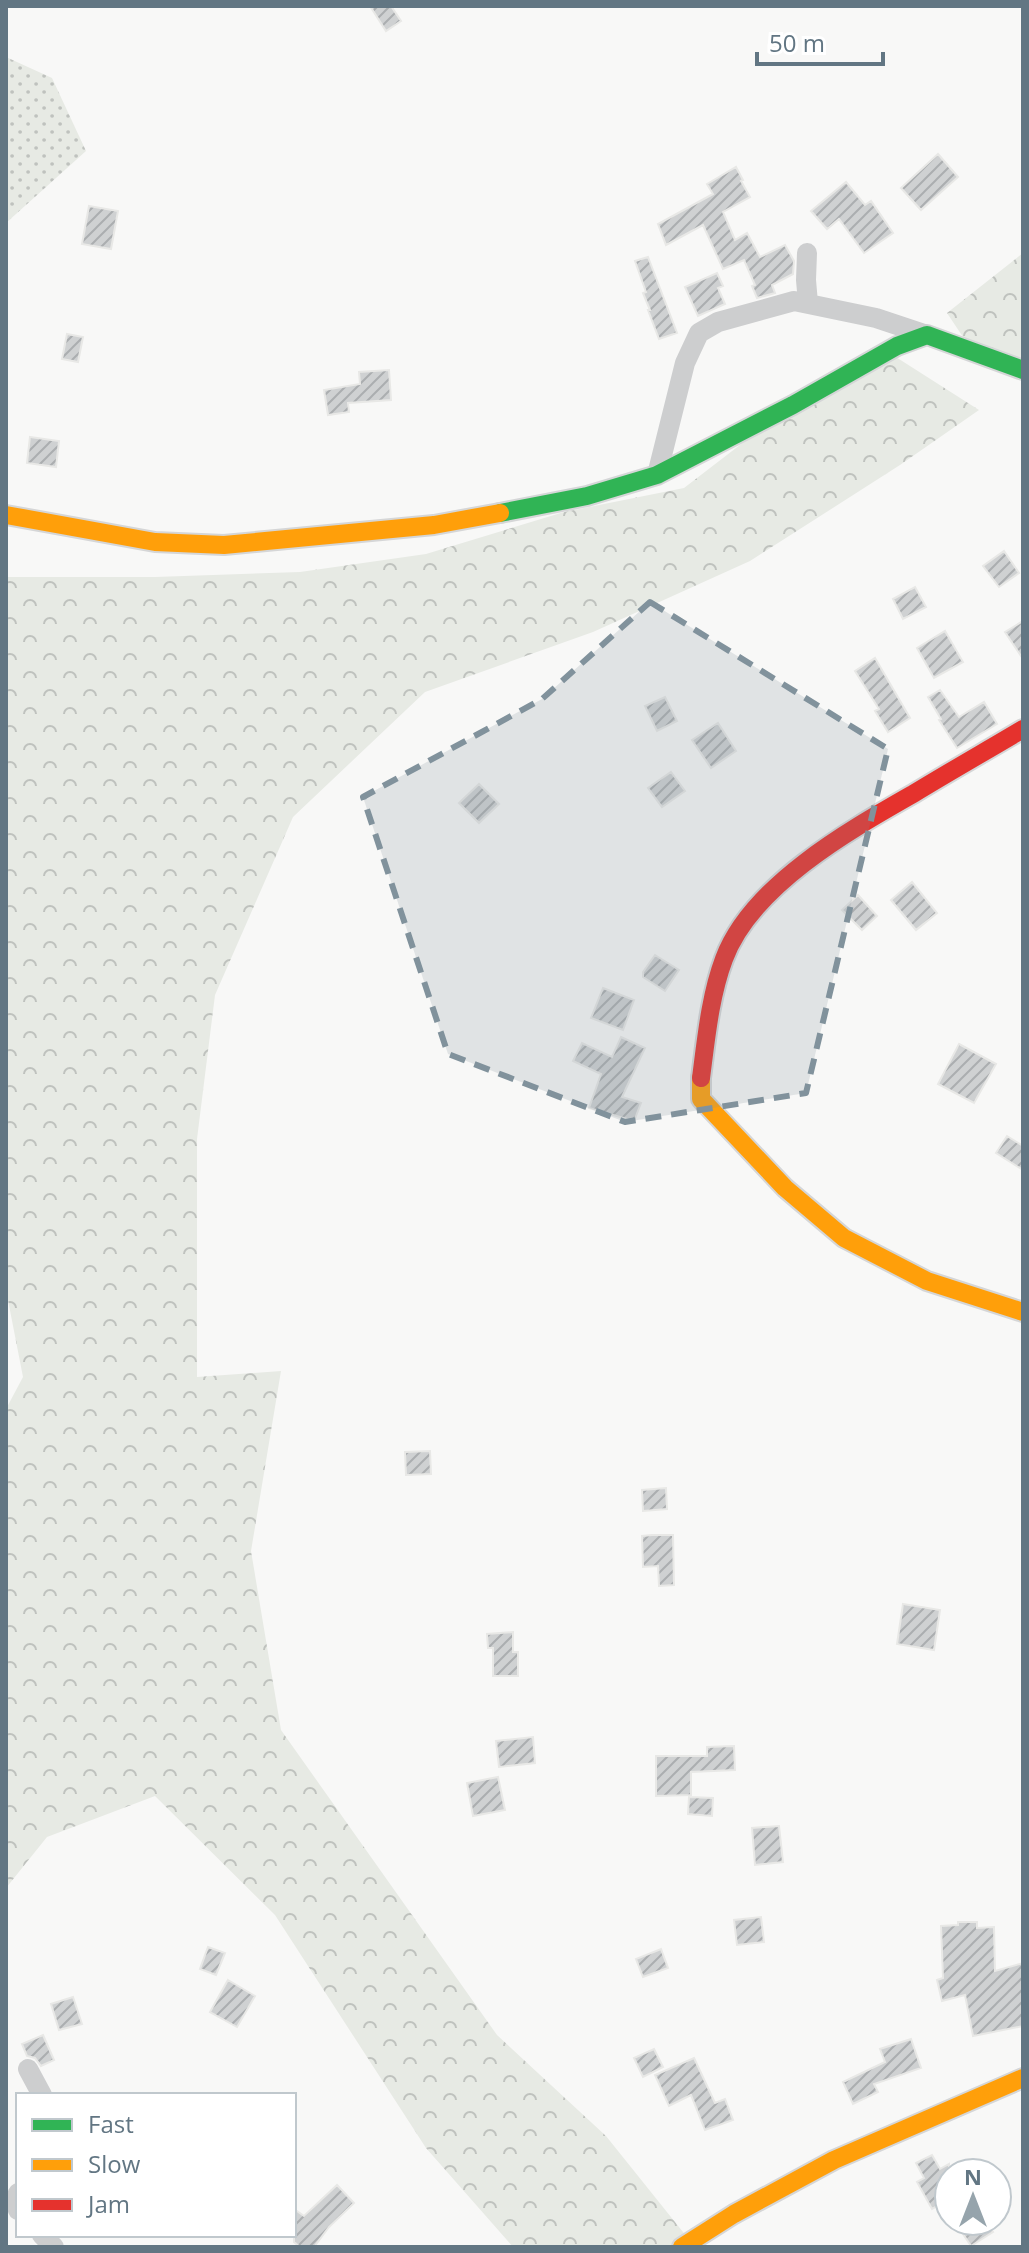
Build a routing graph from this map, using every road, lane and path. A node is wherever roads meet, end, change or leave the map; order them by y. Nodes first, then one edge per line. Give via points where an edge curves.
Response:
1 (807, 253) dead end
2 (808, 303) junction
3 (927, 335) junction
4 (1023, 370) edge
5 (657, 475) junction
6 (6, 515) edge
7 (1023, 729) edge
8 (1023, 1312) edge
9 (28, 2069) dead end
10 (1023, 2078) edge
11 (41, 2093) edge
12 (682, 2247) edge

1 - 2 street
2 - 3 street
2 - 5 street via 772,306 699,333 685,363
3 - 4 street
3 - 5 street via 884,352
5 - 6 street via 587,496 434,525 224,545 155,542
7 - 8 street via 816,853 751,911 724,958 700,1083 701,1099 710,1109 785,1188 844,1238 927,1281
9 - 11 street
10 - 12 street via 834,2160

